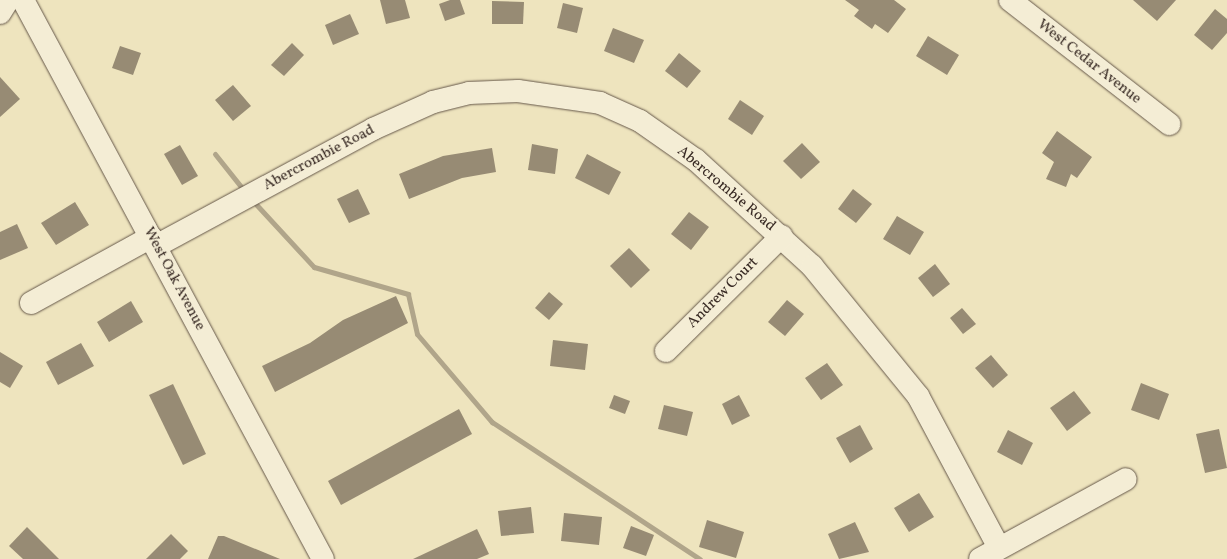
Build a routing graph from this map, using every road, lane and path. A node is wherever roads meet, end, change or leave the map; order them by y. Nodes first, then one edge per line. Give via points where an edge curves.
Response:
1 (8, 0) edge
2 (23, 0) edge
3 (1010, 0) edge
4 (0, 13) edge
5 (1169, 124) dead end
6 (782, 236) junction
7 (154, 241) junction
8 (32, 303) dead end
9 (666, 351) dead end
10 (1126, 479) dead end
11 (999, 548) junction
12 (323, 559) edge
13 (980, 559) edge

1 - 4 street
2 - 7 street, West Oak Avenue
3 - 5 street, West Cedar Avenue
6 - 7 street, Abercrombie Road via 696,160 640,122 600,103 518,91 469,93 434,102 373,129
6 - 9 street, Andrew Court
6 - 11 street, Abercrombie Road via 861,321 918,396
7 - 8 street, Abercrombie Road
7 - 12 street, West Oak Avenue
10 - 11 street
11 - 13 street

